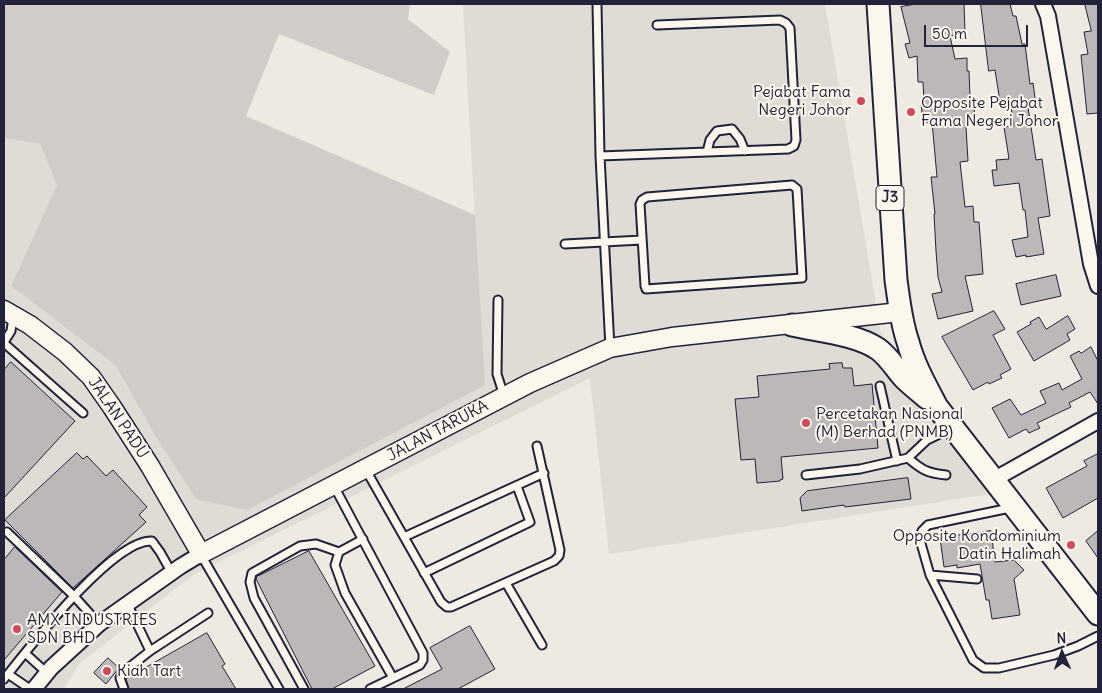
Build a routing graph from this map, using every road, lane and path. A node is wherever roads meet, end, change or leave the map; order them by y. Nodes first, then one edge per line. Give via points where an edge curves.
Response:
1 (597, 4) edge
2 (878, 4) edge
3 (1043, 4) edge
4 (657, 25) dead end
5 (745, 151) junction
6 (708, 152) junction
7 (600, 156) junction
8 (642, 240) junction
9 (604, 242) junction
10 (565, 244) dead end
11 (1098, 286) edge
12 (498, 300) dead end
13 (9, 312) edge
14 (900, 312) junction
15 (792, 325) junction
16 (4, 342) edge
17 (610, 348) junction
18 (880, 386) dead end
19 (504, 397) junction
20 (937, 407) junction
21 (83, 413) dead end
22 (1098, 421) edge
23 (953, 428) junction
24 (537, 446) dead end
25 (908, 458) junction
26 (897, 461) junction
27 (366, 470) junction
28 (544, 474) junction
29 (806, 475) dead end
30 (946, 475) dead end
31 (993, 480) junction
32 (333, 486) junction
33 (517, 486) junction
34 (1014, 507) junction
35 (6, 532) dead end
36 (404, 537) junction
37 (363, 539) junction
38 (339, 552) junction
39 (201, 554) junction
40 (172, 573) junction
41 (424, 573) junction
42 (930, 575) junction
43 (976, 580) dead end
44 (506, 583) junction
45 (74, 596) junction
46 (128, 604) junction
47 (208, 613) dead end
48 (1098, 614) edge
49 (99, 624) junction
50 (1098, 636) edge
51 (542, 645) dead end
52 (150, 652) junction
53 (25, 653) junction
54 (46, 673) junction
55 (6, 676) edge
56 (393, 678) junction
57 (30, 689) edge
58 (34, 689) edge
59 (124, 689) edge
60 (279, 689) edge
61 (304, 689) edge
62 (370, 689) edge

1 - 7 lane
2 - 14 main road, J3
3 - 11 street via 1048,16 1091,264
4 - 5 lane via 786,22 790,28 796,140 788,149
5 - 6 lane
5 - 6 lane via 732,130 717,131 710,140
6 - 7 lane
7 - 9 lane
8 - 8 lane via 640,204 647,197 795,186 802,278 649,290 644,286
8 - 9 lane
9 - 10 lane
9 - 17 lane
12 - 19 lane via 497,374
13 - 16 lane via 11,331
13 - 39 street, JALAN PADU via 65,352 91,377 150,466
14 - 15 street, JALAN TARUKA
14 - 20 main road, J3 via 917,368
15 - 17 street, JALAN TARUKA via 672,337
15 - 20 main road via 869,344
16 - 21 lane
17 - 19 street, JALAN TARUKA
18 - 26 lane
19 - 27 street, JALAN TARUKA
20 - 23 main road, J3
22 - 31 street
23 - 25 lane via 927,440
23 - 31 main road, J3
24 - 28 lane
25 - 26 lane
25 - 30 lane via 922,470
26 - 29 lane
27 - 32 street, JALAN TARUKA
27 - 36 lane
28 - 33 lane
28 - 44 lane via 559,556
31 - 34 main road, J3
32 - 37 lane
32 - 39 street, JALAN TARUKA
33 - 36 lane
33 - 41 lane via 530,522
34 - 42 lane via 928,525 920,540
34 - 48 main road, J3
35 - 45 lane
36 - 41 lane
37 - 38 lane
37 - 56 lane via 423,653 424,660 420,664
38 - 56 lane via 335,565 344,593
38 - 61 lane via 316,544 300,546 252,573 250,582 254,598
39 - 40 street, JALAN TARUKA
39 - 60 lane
40 - 45 lane via 152,541 144,541 122,553
40 - 46 street, JALAN TARUKA
41 - 44 lane via 447,607
42 - 43 lane
42 - 50 lane via 973,660 984,668 999,668 1054,655
44 - 51 lane
45 - 49 lane
45 - 53 lane
46 - 49 street, JALAN TARUKA
46 - 52 lane
47 - 52 lane
49 - 54 street, JALAN TARUKA
52 - 59 lane via 122,673 120,678
53 - 54 lane
53 - 55 lane
54 - 58 street, JALAN TARUKA
55 - 57 lane
56 - 62 lane

